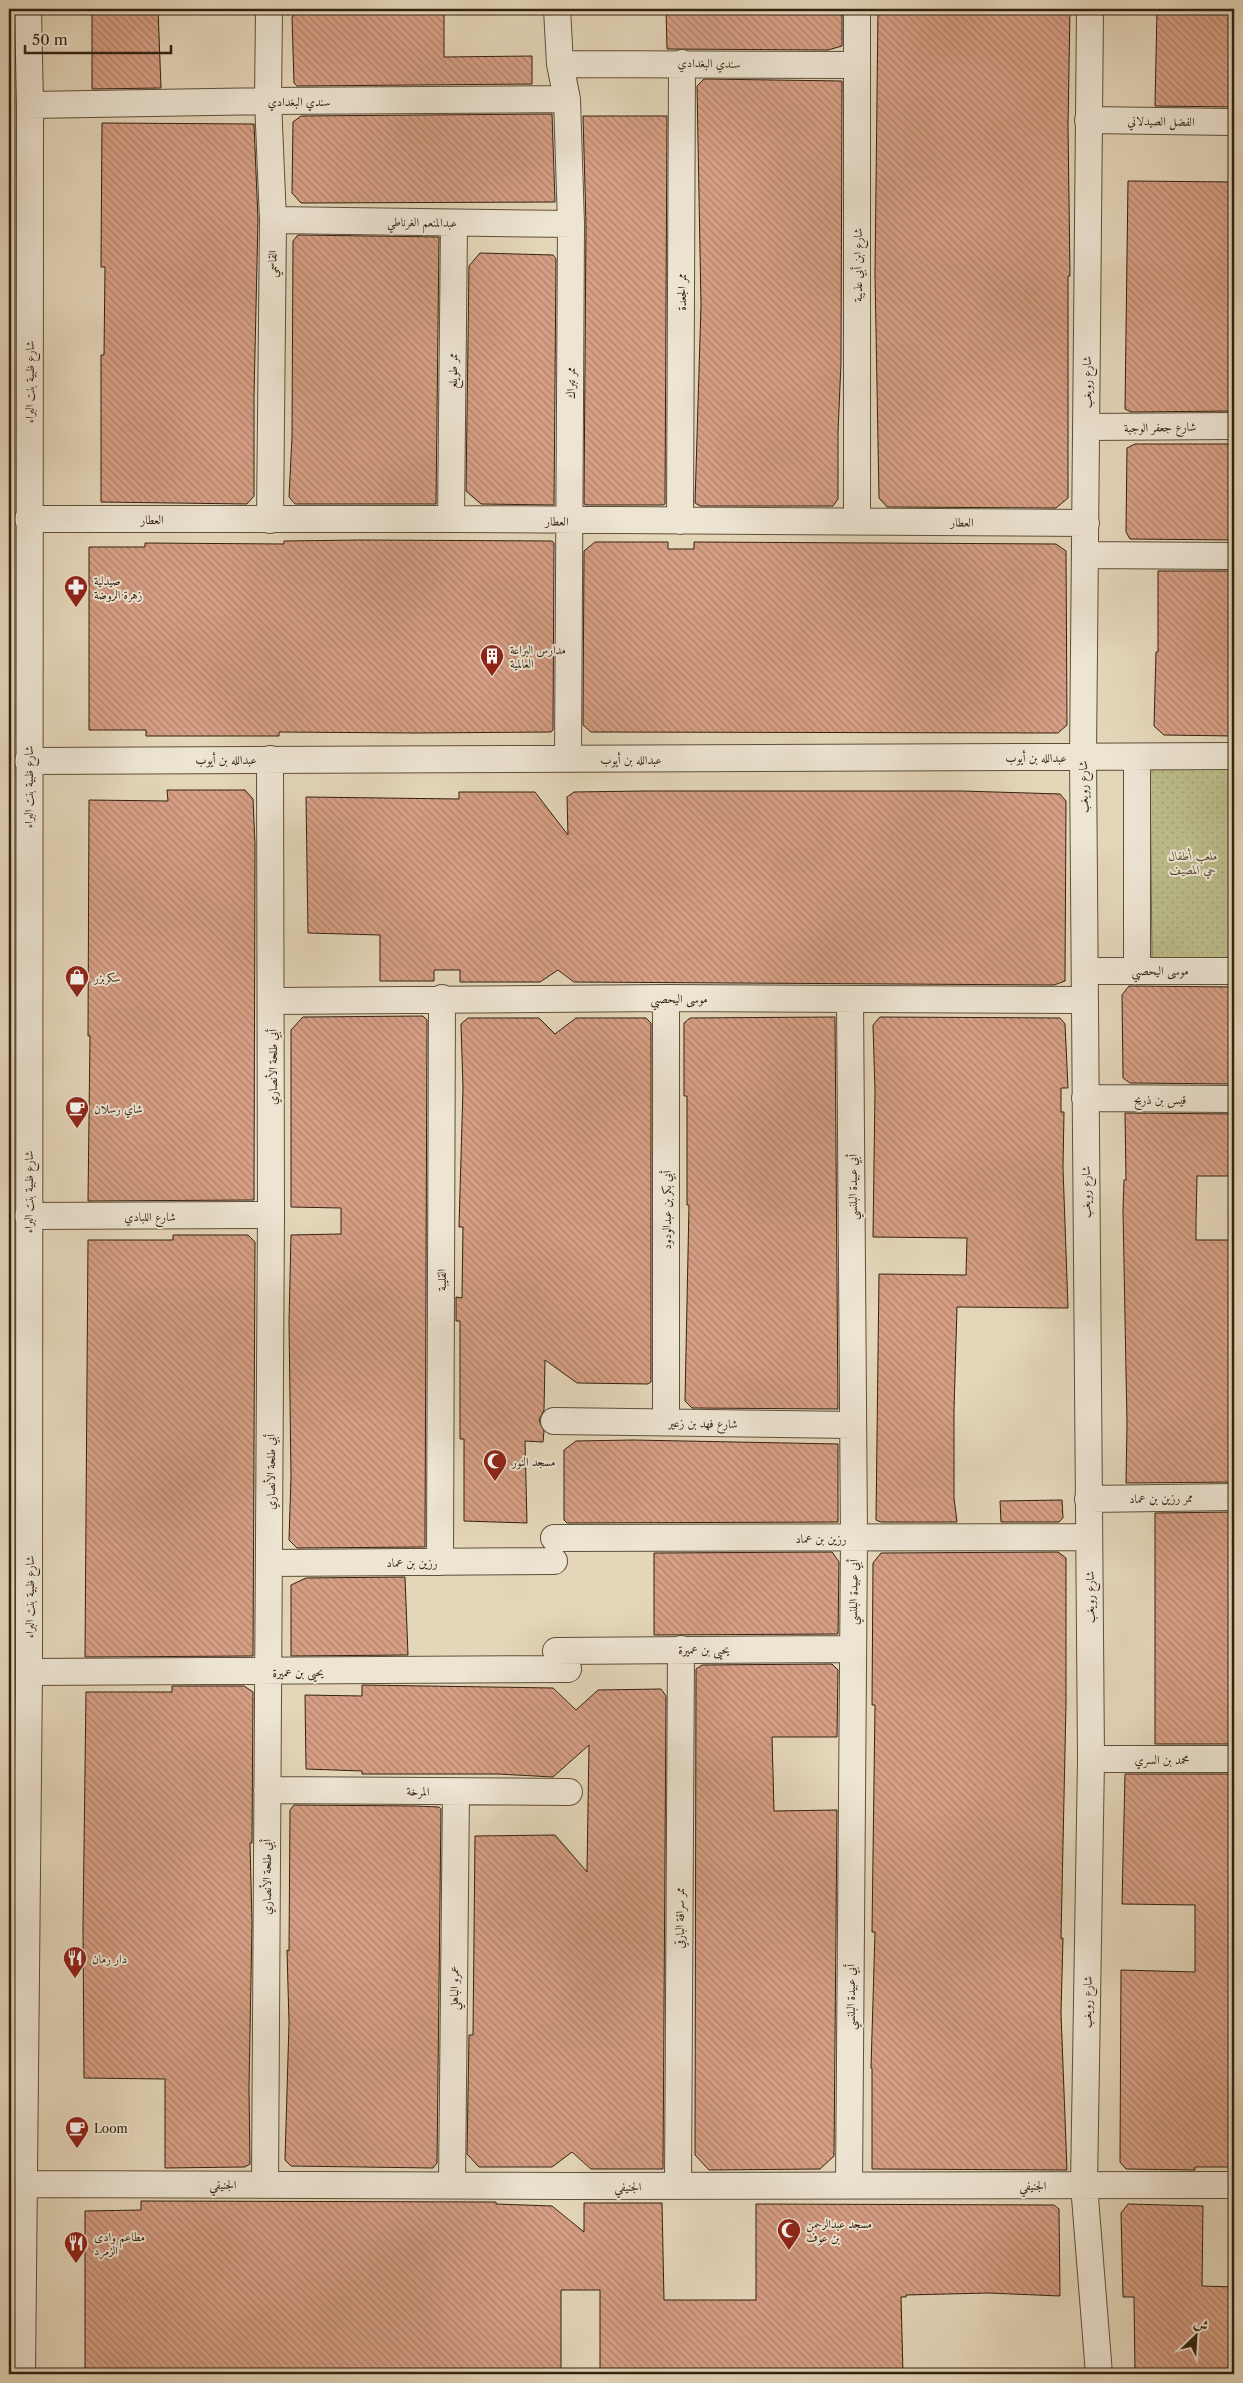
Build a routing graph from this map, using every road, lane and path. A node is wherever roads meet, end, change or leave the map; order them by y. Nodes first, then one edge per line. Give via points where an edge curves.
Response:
1 (28, 9) edge
2 (269, 9) edge
3 (557, 9) edge
4 (857, 9) edge
5 (1090, 9) edge
6 (682, 63) junction
7 (560, 64) junction
8 (857, 65) junction
9 (567, 99) junction
10 (268, 101) junction
11 (30, 105) junction
12 (1088, 120) junction
13 (1234, 122) edge
14 (273, 220) junction
15 (454, 223) junction
16 (571, 224) junction
17 (1234, 426) edge
18 (1086, 428) junction
19 (28, 519) junction
20 (452, 519) junction
21 (270, 520) junction
22 (568, 521) junction
23 (680, 521) junction
24 (856, 521) junction
25 (1086, 523) junction
26 (1085, 555) junction
27 (1234, 556) edge
28 (1234, 756) edge
29 (1083, 757) junction
30 (1137, 758) junction
31 (270, 759) junction
32 (568, 759) junction
33 (28, 760) junction
34 (1137, 970) junction
35 (1085, 971) junction
36 (1234, 971) edge
37 (442, 998) junction
38 (666, 998) junction
39 (850, 999) junction
40 (1085, 1000) junction
41 (272, 1001) junction
42 (1085, 1098) junction
43 (1234, 1099) edge
44 (271, 1215) junction
45 (28, 1216) junction
46 (554, 1421) dead end
47 (666, 1422) junction
48 (853, 1425) junction
49 (1234, 1497) edge
50 (1088, 1499) junction
51 (1089, 1537) junction
52 (854, 1538) junction
53 (440, 1562) junction
54 (270, 1563) junction
55 (681, 1648) junction
56 (852, 1649) junction
57 (29, 1672) junction
58 (268, 1672) junction
59 (1091, 1759) junction
60 (1234, 1759) edge
61 (267, 1790) junction
62 (456, 1792) junction
63 (569, 1792) dead end
64 (22, 2184) junction
65 (265, 2184) junction
66 (452, 2185) junction
67 (849, 2185) junction
68 (1084, 2185) junction
69 (1234, 2185) edge
70 (678, 2186) junction
71 (17, 2367) edge
72 (1099, 2374) edge

1 - 11 street, شارع ظبية بنت البراء
2 - 10 street, القاسمي
3 - 7 street, ممر تبراك
4 - 8 street, شارع ابن أبي عذيبة
5 - 12 street, شارع رويغب
6 - 7 street, سندي البغدادي
6 - 8 street, سندي البغدادي
6 - 23 street, ممر الجعدة
7 - 9 street, ممر تبراك
8 - 24 street, شارع ابن أبي عذيبة
9 - 10 street, سندي البغدادي
9 - 16 street, ممر تبراك
10 - 11 street, سندي البغدادي
10 - 14 street, القاسمي
11 - 19 street, شارع ظبية بنت البراء
12 - 13 street, الفضل الصيدلاني
12 - 18 street, شارع رويغب
14 - 15 street, عبدالمنعم الغرناطي
14 - 21 street, القاسمي
15 - 16 street, عبدالمنعم الغرناطي
15 - 20 street, ممر طويلع
16 - 22 street, ممر تبراك
17 - 18 street, شارع جعفر الوجبة
18 - 25 street, شارع رويغب
19 - 21 street, العطار
19 - 33 street, شارع ظبية بنت البراء
20 - 21 street, العطار
20 - 22 street, العطار
22 - 23 street, العطار
22 - 32 street, ممر تبراك
23 - 24 street, العطار
24 - 25 street, العطار
25 - 26 street, شارع رويغب
26 - 27 street
26 - 29 street, شارع رويغب
28 - 30 street, عبدالله بن أيوب
29 - 30 street, عبدالله بن أيوب
29 - 32 street, عبدالله بن أيوب
29 - 35 street, شارع رويغب
30 - 34 street
31 - 32 street, عبدالله بن أيوب
31 - 33 street, عبدالله بن أيوب
31 - 41 street, أبي طلحة الأنصاري
33 - 45 street, شارع ظبية بنت البراء
34 - 35 street, موسى اليحصبي
34 - 36 street, موسى اليحصبي
35 - 40 street, شارع رويغب
37 - 38 street, موسى اليحصبي
37 - 41 street, موسى اليحصبي
37 - 53 street, القليبة
38 - 39 street, موسى اليحصبي
38 - 47 street, أبي بكر بن عبدالودود
39 - 40 street, موسى اليحصبي
39 - 48 street, أبي عبيدة البلنسي
40 - 42 street, شارع رويغب
41 - 44 street, أبي طلحة الأنصاري
42 - 43 street, قيس بن ذريح
42 - 50 street, شارع رويغب
44 - 45 street, شارع اللبادي
44 - 54 street, أبي طلحة الأنصاري
45 - 57 street, شارع ظبية بنت البراء
46 - 47 street, شارع فهد بن زعير
47 - 48 street, شارع فهد بن زعير
48 - 52 street, أبي عبيدة البلنسي
49 - 50 street, ممر رزين بن عماد
50 - 51 street, شارع رويغب
51 - 52 street, رزين بن عماد
51 - 59 street, شارع رويغب
52 - 53 street, رزين بن عماد via 554,1549
52 - 56 street, أبي عبيدة البلنسي
53 - 54 street, رزين بن عماد
54 - 58 street, أبي طلحة الأنصاري
55 - 56 street, يحيى بن عميرة
55 - 58 street, يحيى بن عميرة via 562,1660
55 - 70 street, ممر سراقة البارقي
56 - 67 street, أبي عبيدة البلنسي
57 - 58 street, يحيى بن عميرة
57 - 64 street, شارع ظبية بنت البراء
58 - 61 street, أبي طلحة الأنصاري
59 - 60 street, محمد بن السري
59 - 68 street, شارع رويغب
61 - 62 street, المرخة
61 - 65 street, أبي طلحة الأنصاري
62 - 63 street, المرخة
62 - 66 street, عمرو الباهلي
64 - 65 street, الجنيفي
64 - 71 street, شارع ظبية بنت البراء
65 - 66 street, الجنيفي
66 - 70 street, الجنيفي
67 - 68 street, الجنيفي
67 - 70 street, الجنيفي
68 - 69 street, الجنيفي
68 - 72 street, شارع رويغب

